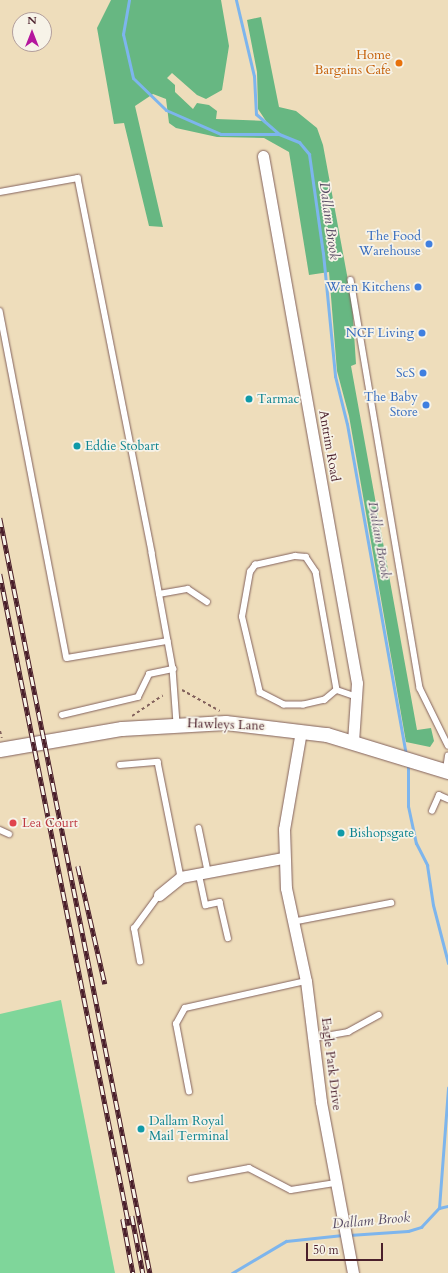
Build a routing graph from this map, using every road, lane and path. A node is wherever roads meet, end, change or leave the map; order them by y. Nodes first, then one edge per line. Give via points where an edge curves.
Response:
1 (263, 156) dead end
2 (0, 192) edge
3 (351, 280) dead end
4 (0, 311) edge
5 (159, 594) junction
6 (207, 602) dead end
7 (168, 641) junction
8 (173, 669) junction
9 (181, 689) dead end
10 (337, 690) junction
11 (163, 695) dead end
12 (358, 697) junction
13 (222, 713) dead end
14 (62, 715) dead end
15 (127, 722) dead end
16 (177, 723) junction
17 (301, 731) junction
18 (353, 741) junction
19 (448, 745) edge
20 (0, 750) edge
21 (448, 756) edge
22 (120, 765) dead end
23 (447, 771) edge
24 (448, 799) edge
25 (432, 811) dead end
26 (199, 828) dead end
27 (0, 830) edge
28 (9, 834) dead end
29 (283, 858) junction
30 (204, 872) junction
31 (181, 877) junction
32 (160, 895) joint
33 (392, 903) dead end
34 (292, 922) junction
35 (228, 938) dead end
36 (140, 962) dead end
37 (306, 981) junction
38 (379, 1015) dead end
39 (314, 1038) junction
40 (189, 1092) dead end
41 (191, 1179) dead end
42 (335, 1183) junction
43 (353, 1273) edge

1 - 12 street, Antrim Road
2 - 5 lane via 78,178
3 - 19 lane via 420,688
4 - 7 lane via 67,658
5 - 6 lane via 188,589
5 - 7 lane
7 - 8 lane
8 - 14 lane via 149,674 138,698
8 - 16 lane
9 - 13 path
10 - 10 lane via 312,562 306,557 295,556 255,565 250,572 242,617 260,693 284,704 304,705 325,700
10 - 12 lane
11 - 15 path
12 - 18 street, Antrim Road
16 - 17 street, Hawleys Lane via 226,723
16 - 20 street, Hawleys Lane via 84,734
17 - 18 street, Hawleys Lane
17 - 29 street, Eagle Park Drive via 287,803
18 - 23 street, Hawleys Lane
21 - 23 lane
22 - 31 lane via 158,762
24 - 25 lane via 439,795
26 - 30 lane
27 - 28 lane
29 - 30 street
29 - 34 street, Eagle Park Drive
30 - 31 street
30 - 35 lane via 206,905 220,902
31 - 32 street
32 - 36 lane via 134,929
33 - 34 lane
34 - 37 street, Eagle Park Drive
37 - 39 street, Eagle Park Drive
37 - 40 lane via 185,1008 176,1024
38 - 39 lane via 348,1032
39 - 42 street, Eagle Park Drive
41 - 42 lane via 249,1168 291,1190
42 - 43 street, Eagle Park Drive

